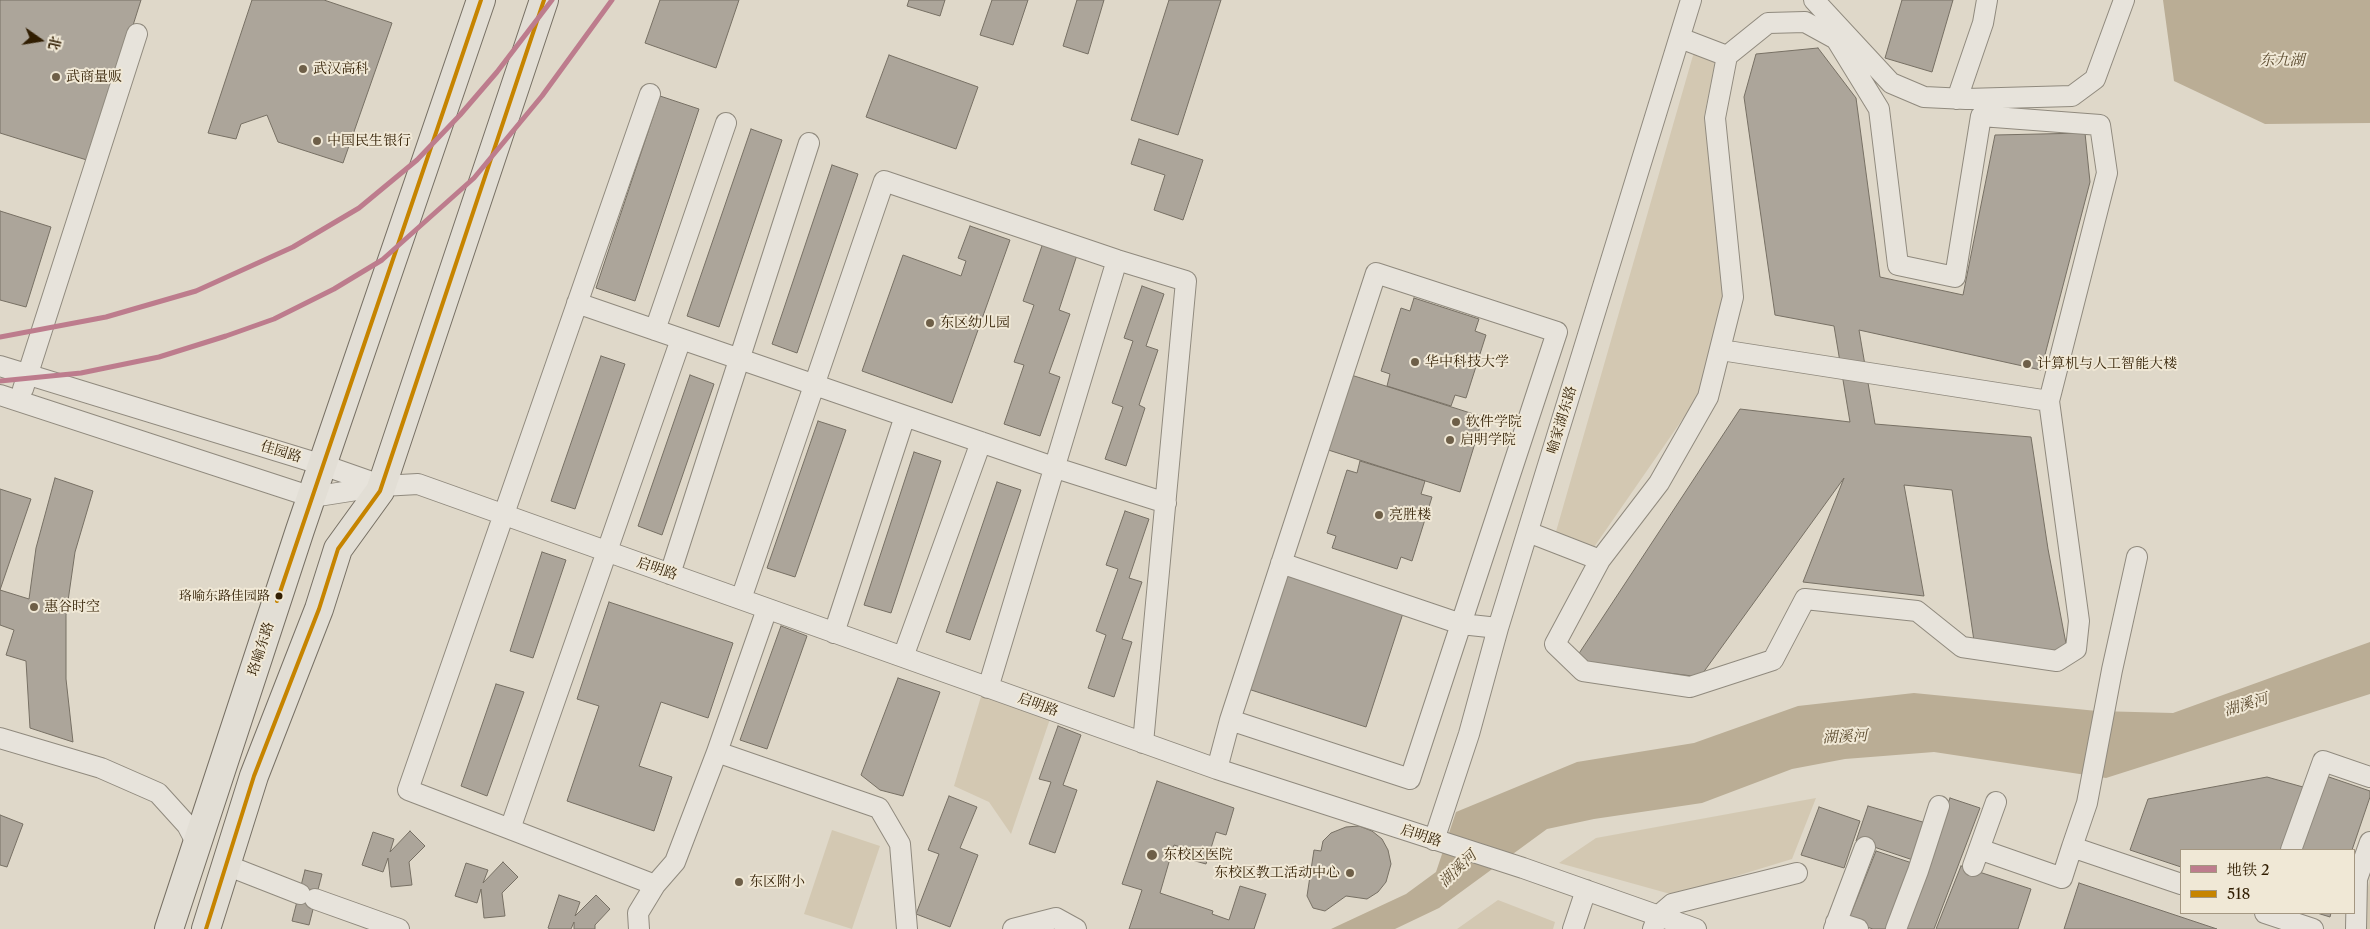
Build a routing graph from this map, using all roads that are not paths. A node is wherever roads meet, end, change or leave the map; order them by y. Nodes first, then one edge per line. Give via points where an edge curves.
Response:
1 (481, 0) edge
2 (544, 0) edge
3 (1691, 0) edge
4 (1814, 0) edge
5 (1987, 0) edge
6 (2124, 0) edge
7 (137, 34) dead end
8 (1680, 38) junction
9 (1727, 56) junction
10 (650, 94) dead end
11 (1956, 99) junction
12 (726, 124) dead end
13 (809, 143) dead end
14 (1117, 260) junction
15 (577, 303) junction
16 (655, 330) junction
17 (681, 339) junction
18 (1721, 350) junction
19 (739, 359) junction
20 (0, 366) edge
21 (26, 375) junction
22 (814, 385) junction
23 (0, 396) edge
24 (2049, 401) junction
25 (20, 402) junction
26 (906, 416) junction
27 (980, 442) junction
28 (323, 465) junction
29 (1056, 468) junction
30 (382, 486) junction
31 (312, 497) junction
32 (1166, 503) junction
33 (503, 515) junction
34 (1528, 532) junction
35 (608, 552) junction
36 (2137, 557) dead end
37 (1600, 560) junction
38 (1281, 564) junction
39 (670, 574) junction
40 (741, 599) junction
41 (767, 609) junction
42 (1461, 624) junction
43 (1498, 628) junction
44 (834, 632) junction
45 (903, 657) junction
46 (988, 688) junction
47 (1230, 720) junction
48 (0, 738) edge
49 (1143, 743) junction
50 (717, 752) junction
51 (1217, 769) junction
52 (2370, 777) edge
53 (1996, 802) dead end
54 (1939, 806) dead end
55 (510, 829) junction
56 (1435, 840) junction
57 (2370, 842) edge
58 (197, 844) junction
59 (1865, 847) dead end
60 (2072, 847) junction
61 (2291, 849) edge
62 (226, 864) junction
63 (1797, 873) dead end
64 (2180, 884) edge
65 (655, 885) junction
66 (1586, 890) junction
67 (2270, 914) edge
68 (1656, 922) edge
69 (1835, 925) edge
70 (168, 929) edge
71 (206, 929) edge
72 (399, 929) edge
73 (639, 929) edge
74 (907, 929) edge
75 (1013, 929) edge
76 (1076, 929) edge
77 (1573, 929) edge
78 (1696, 929) edge
79 (1858, 929) edge
80 (1896, 929) edge
81 (2313, 929) edge
82 (2356, 929) edge

1 - 28 highway, 珞喻东路
2 - 30 highway
3 - 8 street, 喻家湖东路
4 - 11 street via 1891,83 1924,97
5 - 11 street via 1983,23
6 - 11 street via 2095,79 2072,96
7 - 21 street
8 - 9 street
8 - 34 street, 喻家湖东路
9 - 18 street via 1715,118 1733,296
9 - 24 street via 1768,23 1805,22 1836,39 1879,109 1898,265 1955,277 1981,116 2100,125 2107,172
10 - 15 street
12 - 16 street
13 - 19 street
14 - 22 street via 884,181
14 - 29 street
14 - 32 street via 1186,281
15 - 16 street
15 - 33 street
16 - 17 street
17 - 19 street
17 - 35 street
18 - 24 street
18 - 37 street via 1708,397 1659,483
19 - 22 street
19 - 39 street
20 - 21 street, 佳园路
21 - 25 street
21 - 28 street, 佳园路
22 - 26 street
22 - 40 street
23 - 25 street
24 - 37 street via 2079,621 2076,649 2057,661 1962,647 1917,610 1805,599 1773,660 1690,688 1583,671 1555,644
25 - 31 street
26 - 27 street
26 - 44 street
27 - 29 street
27 - 45 street
28 - 30 street, 佳园路
28 - 31 highway, 珞喻东路
29 - 32 street
29 - 46 street
30 - 31 street
30 - 33 street, 启明路 via 418,484
30 - 62 highway via 338,549 319,609 254,776
31 - 58 highway, 珞喻东路
32 - 49 street
33 - 35 street, 启明路
33 - 55 street via 408,790
34 - 37 street
34 - 43 street, 喻家湖东路
35 - 39 street, 启明路
35 - 55 street
36 - 60 street via 2089,795
38 - 42 street
38 - 42 street via 1376,272 1557,332
38 - 47 street
39 - 40 street, 启明路
40 - 41 street, 启明路
41 - 44 street, 启明路
41 - 50 street
42 - 43 street
42 - 47 street via 1410,779
43 - 56 street, 喻家湖东路
44 - 45 street, 启明路
45 - 46 street, 启明路
46 - 49 street, 启明路
47 - 51 street
48 - 58 street via 101,768 158,793 186,825
49 - 51 street, 启明路
50 - 65 street via 675,862
50 - 74 street via 879,808 900,844
51 - 56 street, 启明路
52 - 61 street via 2323,761
53 - 60 street via 1976,858 2062,878
54 - 80 street
55 - 65 street
56 - 66 street, 启明路
57 - 82 street via 2357,879
58 - 70 highway, 珞喻东路
59 - 69 street
60 - 64 street
62 - 71 highway
62 - 72 street
63 - 68 street via 1672,904
65 - 73 street via 638,913
66 - 68 street, 启明路
66 - 77 street
67 - 81 street
68 - 78 street, 启明路
69 - 79 street
75 - 76 street via 1056,918

